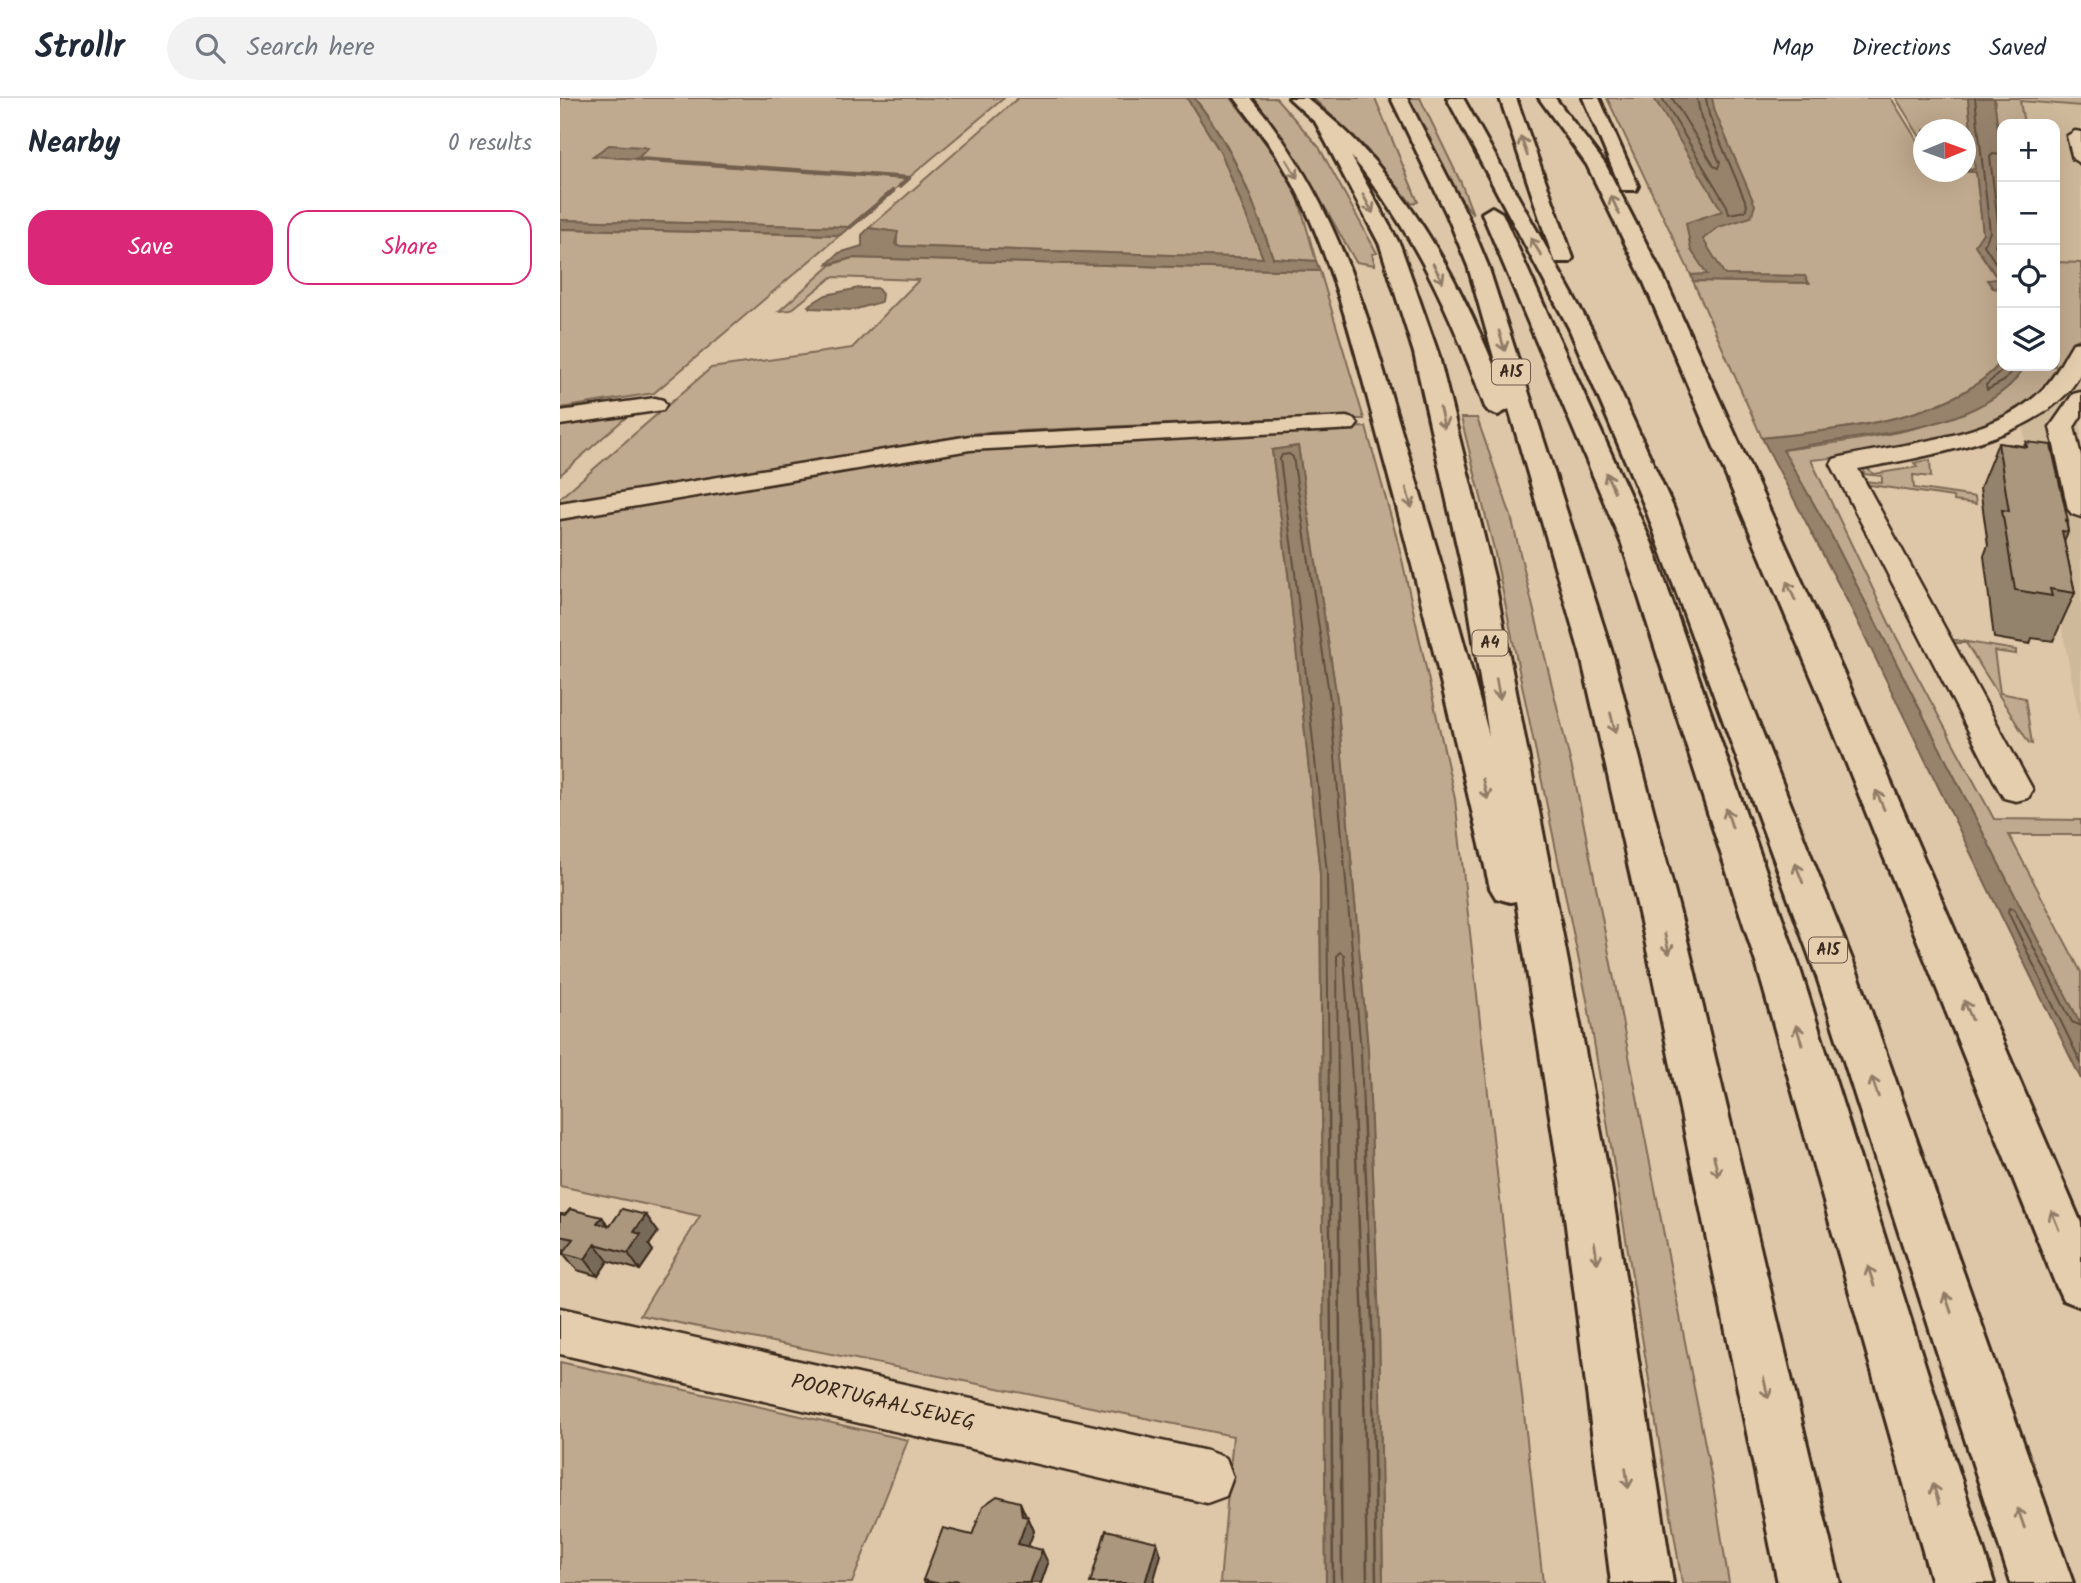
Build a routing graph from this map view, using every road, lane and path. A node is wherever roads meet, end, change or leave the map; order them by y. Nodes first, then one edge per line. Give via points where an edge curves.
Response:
1 (1243, 98) edge
2 (1297, 98) edge
3 (1399, 98) edge
4 (1436, 98) edge
5 (1455, 98) edge
6 (1547, 98) edge
7 (1591, 98) edge
8 (1509, 101) edge
9 (1324, 122) junction
10 (2081, 137) edge
11 (1463, 151) dead end
12 (2081, 159) edge
13 (1485, 197) dead end
14 (1651, 273) junction
15 (1580, 328) junction
16 (2081, 348) edge
17 (2081, 399) edge
18 (655, 405) dead end
19 (560, 418) edge
20 (1346, 424) dead end
21 (2081, 509) edge
22 (560, 511) edge
23 (1597, 656) junction
24 (2016, 790) dead end
25 (1586, 1185) junction
26 (2081, 1283) edge
27 (560, 1331) edge
28 (1207, 1477) dead end
29 (1642, 1583) edge
30 (1809, 1583) edge
31 (1963, 1583) edge
32 (2042, 1583) edge

1 -> 25 highway via 1270,132 1316,209 1356,314 1428,563
2 - 9 highway, A4
3 -> 23 highway, A15 via 1482,276
4 - 11 highway
15 -> 5 highway, A15
14 -> 6 highway via 1596,164
7 - 14 highway via 1643,220
15 -> 8 highway, A15 via 1565,266
9 -> 23 highway, A4 via 1356,151 1395,200 1457,307
9 -> 25 highway, A4 via 1390,245 1426,352 1479,577
10 - 12 street via 2075,136
31 -> 13 highway, A15 via 1778,966 1637,544
26 -> 14 highway via 1832,685
32 -> 15 highway, A15 via 1838,977 1659,507
16 - 24 street via 2053,393 1994,430 1913,452 1843,464
17 - 21 street via 2062,427
18 - 19 street
20 - 22 street via 970,443
23 -> 30 highway, A15 via 1666,940
25 -> 29 highway
27 - 28 street, POORTUGAALSEWEG

